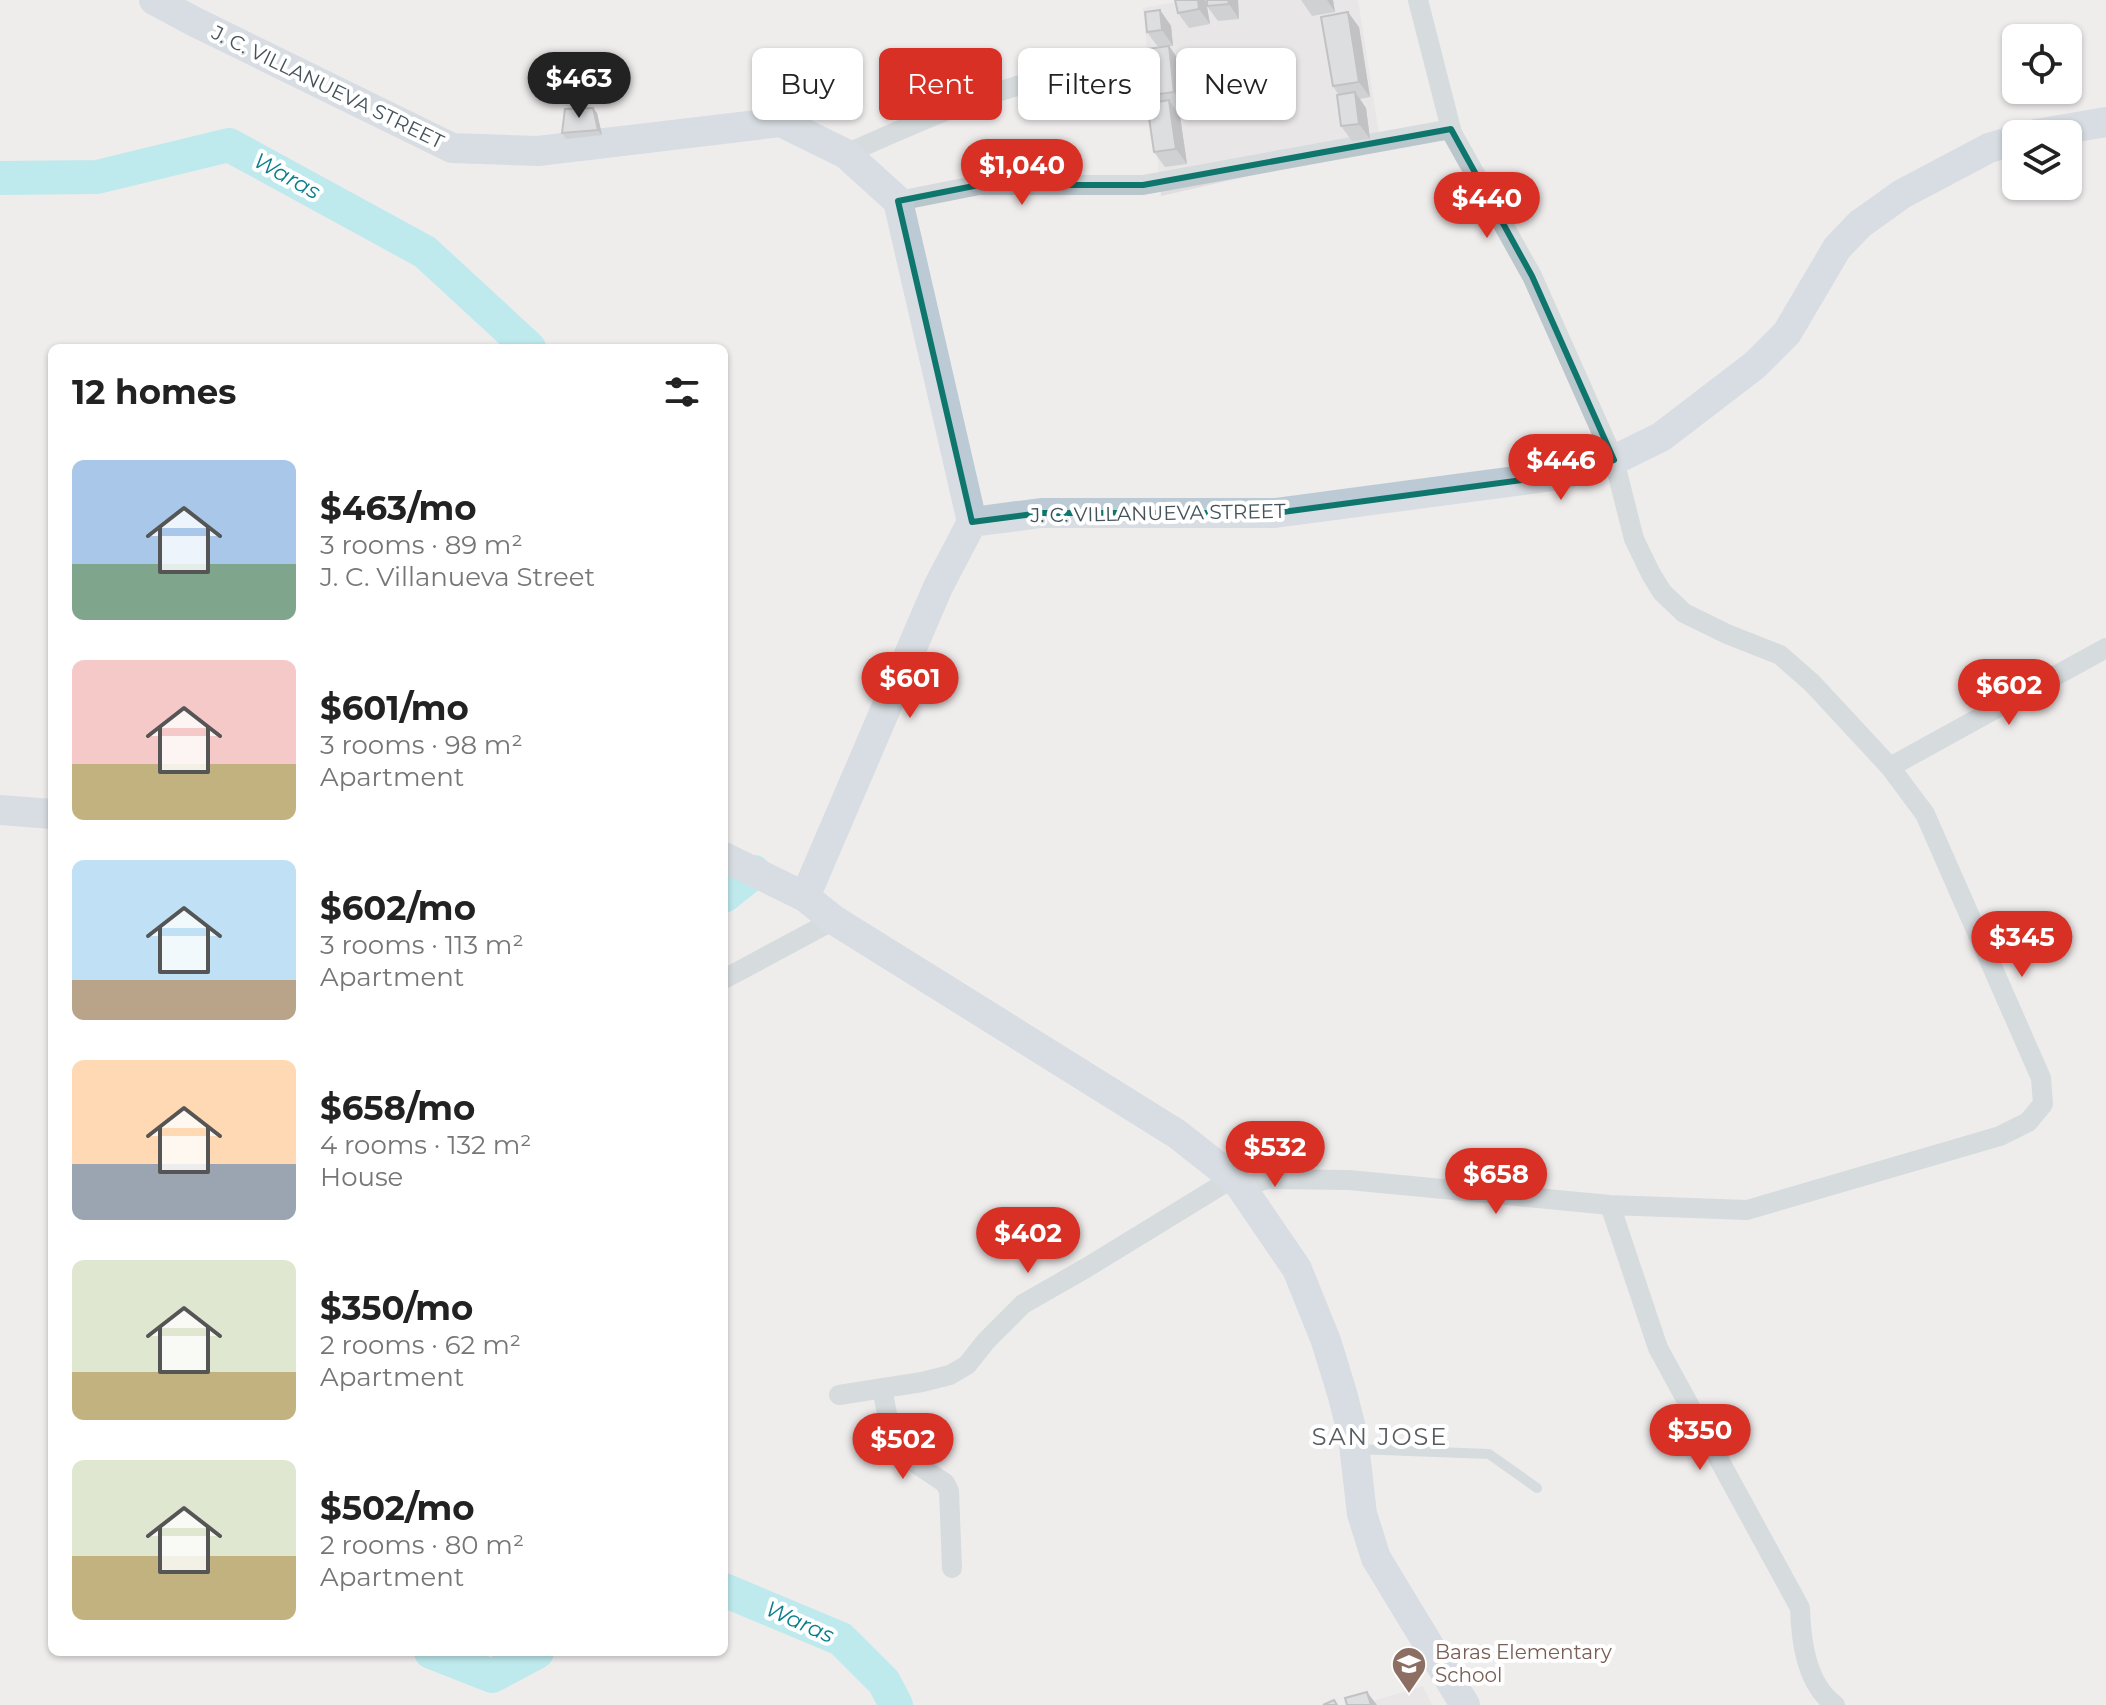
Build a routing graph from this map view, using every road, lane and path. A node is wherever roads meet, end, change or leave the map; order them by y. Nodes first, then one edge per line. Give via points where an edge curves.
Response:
1 (154, 0) edge
2 (1418, 0) edge
3 (1018, 85) edge
4 (2106, 122) edge
5 (2082, 126) edge
6 (1451, 129) junction
7 (2002, 144) edge
8 (846, 154) junction
9 (898, 201) junction
10 (1614, 460) junction
11 (972, 522) junction
12 (2106, 648) edge
13 (1890, 767) junction
14 (0, 810) edge
15 (48, 814) edge
16 (728, 859) edge
17 (805, 897) junction
18 (834, 920) junction
19 (728, 977) edge
20 (1237, 1182) junction
21 (1610, 1205) junction
22 (882, 1388) junction
23 (839, 1395) dead end
24 (1354, 1449) junction
25 (1537, 1488) dead end
26 (952, 1568) dead end
27 (1465, 1705) edge
28 (1835, 1705) edge

1 - 8 street, J. C. VILLANUEVA STREET via 452,148 538,151 781,122
2 - 6 street
3 - 8 street
4 - 5 street
6 - 9 street via 1143,185 979,185
6 - 10 street via 1532,276
7 - 10 street, J. C. VILLANUEVA STREET via 1902,194 1860,224 1837,248 1787,333 1755,365 1661,437
8 - 9 street, J. C. VILLANUEVA STREET
9 - 11 street
10 - 11 street, J. C. VILLANUEVA STREET via 1560,475 1275,513 1041,513
10 - 13 street via 1634,539 1662,592 1684,613 1780,655
11 - 17 street via 938,587
12 - 13 street
13 - 21 street via 1925,814 2041,1078 2043,1104 2028,1122 2000,1136 1747,1210
14 - 15 street
16 - 17 street
17 - 18 street
18 - 19 street
18 - 20 street via 1177,1134
20 - 21 street via 1349,1180
20 - 22 street via 1023,1304 967,1365 950,1375
20 - 24 street via 1297,1269 1330,1354
21 - 28 street via 1658,1348 1800,1608 1810,1669 1824,1697
22 - 23 street
22 - 26 street via 888,1419 915,1463 949,1491
24 - 25 lane via 1489,1454
24 - 27 street via 1362,1514 1376,1558

